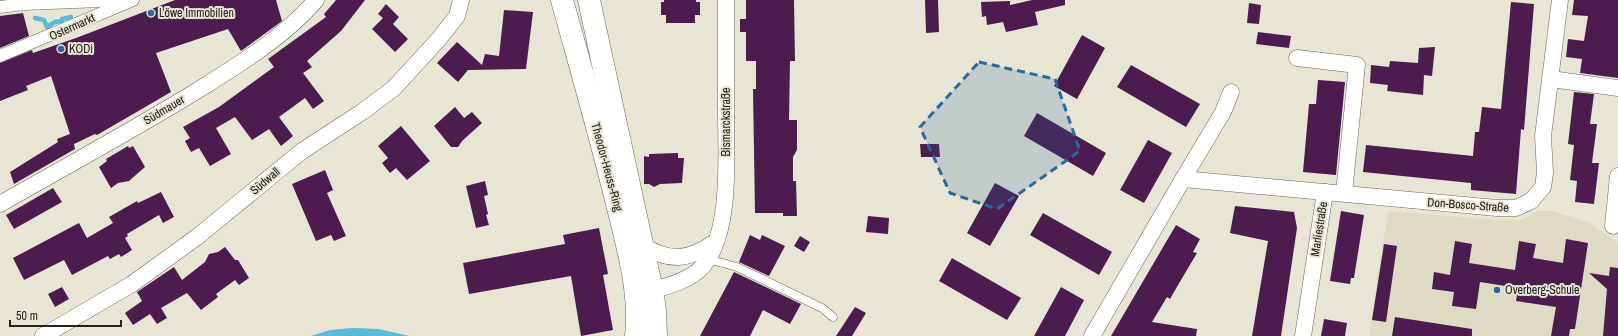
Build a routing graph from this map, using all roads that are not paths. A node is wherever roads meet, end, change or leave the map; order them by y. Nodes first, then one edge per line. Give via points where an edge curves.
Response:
1 (133, 0) edge
2 (316, 0) edge
3 (461, 0) edge
4 (562, 0) edge
5 (578, 0) edge
6 (589, 0) edge
7 (598, 0) edge
8 (726, 0) edge
9 (1560, 0) edge
10 (0, 7) edge
11 (598, 38) junction
12 (0, 56) edge
13 (1297, 58) dead end
14 (1551, 79) junction
15 (1618, 88) edge
16 (1231, 92) dead end
17 (1618, 176) edge
18 (1183, 179) junction
19 (1324, 192) junction
20 (1344, 193) junction
21 (0, 204) edge
22 (1613, 226) dead end
23 (715, 242) junction
24 (642, 245) junction
25 (708, 259) junction
26 (652, 290) junction
27 (833, 317) dead end
28 (43, 336) edge
29 (636, 336) edge
30 (656, 336) edge
31 (1092, 336) edge
32 (1303, 336) edge

1 - 10 street
1 - 12 street, Ostermarkt
2 - 21 street, Südmauer via 279,34 217,78
3 - 28 street, Südwall via 457,16 394,88 302,151 197,237 132,284
4 - 29 main road, Theodor-Heuss-Ring via 625,236 634,289
5 - 11 main road
6 - 11 main road, Theodor-Heuss-Ring
7 - 11 main road
8 - 23 street, Bismarckstraße via 726,188 722,220
9 - 14 street, Don-Bosco-Straße
11 - 24 main road, Theodor-Heuss-Ring
13 - 20 street via 1357,65
14 - 15 street
14 - 20 street, Don-Bosco-Straße via 1543,136 1543,187 1530,201 1516,208 1497,208
16 - 18 street via 1223,112
17 - 22 street
18 - 19 street, Marliestraße
18 - 31 street
19 - 20 street, Don-Bosco-Straße
19 - 32 street, Marliestraße
23 - 24 street via 701,252 680,257 666,257
23 - 25 street, Bismarckstraße
24 - 26 main road, Theodor-Heuss-Ring
25 - 26 street, Bismarckstraße via 697,272 687,278
25 - 27 lane via 737,267 822,308
26 - 30 main road, Theodor-Heuss-Ring

